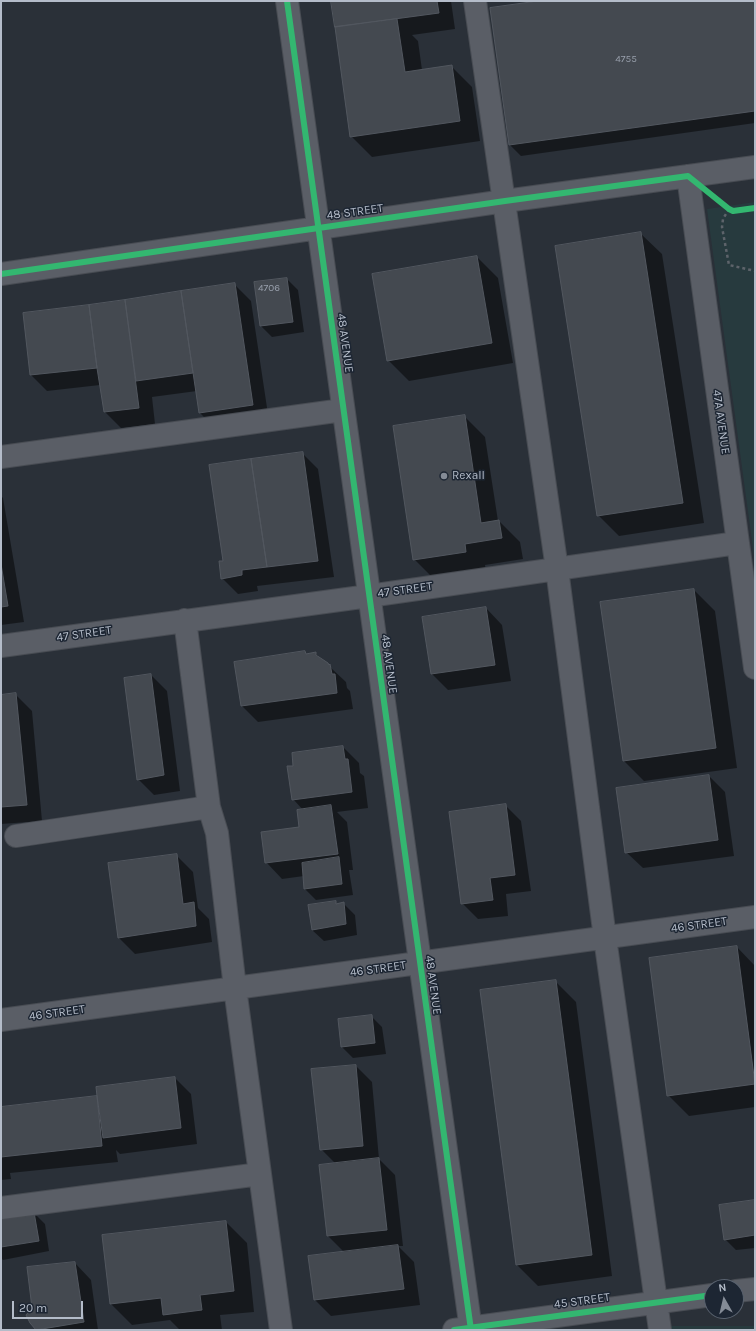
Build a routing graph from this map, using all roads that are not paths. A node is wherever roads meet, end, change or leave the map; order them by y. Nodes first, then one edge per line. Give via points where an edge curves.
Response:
1 (287, 1) edge
2 (475, 1) edge
3 (755, 167) edge
4 (688, 176) junction
5 (505, 201) junction
6 (318, 228) junction
7 (1, 274) edge
8 (343, 410) junction
9 (1, 457) edge
10 (737, 543) junction
11 (557, 569) junction
12 (368, 596) junction
13 (185, 620) junction
14 (1, 646) edge
15 (755, 668) edge
16 (209, 807) junction
17 (16, 836) dead end
18 (755, 917) edge
19 (605, 938) junction
20 (419, 963) junction
21 (236, 988) junction
22 (1, 1020) edge
23 (260, 1174) junction
24 (1, 1208) edge
25 (755, 1289) edge
26 (744, 1291) edge
27 (704, 1296) edge
28 (656, 1302) junction
29 (465, 1329) edge
30 (281, 1330) edge
31 (660, 1330) edge

1 - 6 street, 48 AVENUE
2 - 5 street
3 - 4 street, 48 STREET
4 - 5 street, 48 STREET
4 - 10 street, 47A AVENUE
5 - 6 street, 48 STREET
5 - 11 street
6 - 7 street, 48 STREET
6 - 8 street, 48 AVENUE
8 - 9 street
8 - 12 street, 48 AVENUE
10 - 11 street, 47 STREET
10 - 15 street, 47A AVENUE
11 - 12 street, 47 STREET
11 - 19 street
12 - 13 street, 47 STREET
12 - 20 street, 48 AVENUE
13 - 14 street, 47 STREET
13 - 16 street
16 - 17 street
16 - 21 street via 217,833
18 - 19 street, 46 STREET
19 - 20 street, 46 STREET
19 - 28 street
20 - 21 street, 46 STREET
20 - 29 street, 48 AVENUE
21 - 22 street, 46 STREET
21 - 23 street
23 - 24 street
23 - 30 street
25 - 26 street
27 - 28 street, 45 STREET
28 - 29 street, 45 STREET
28 - 31 street

